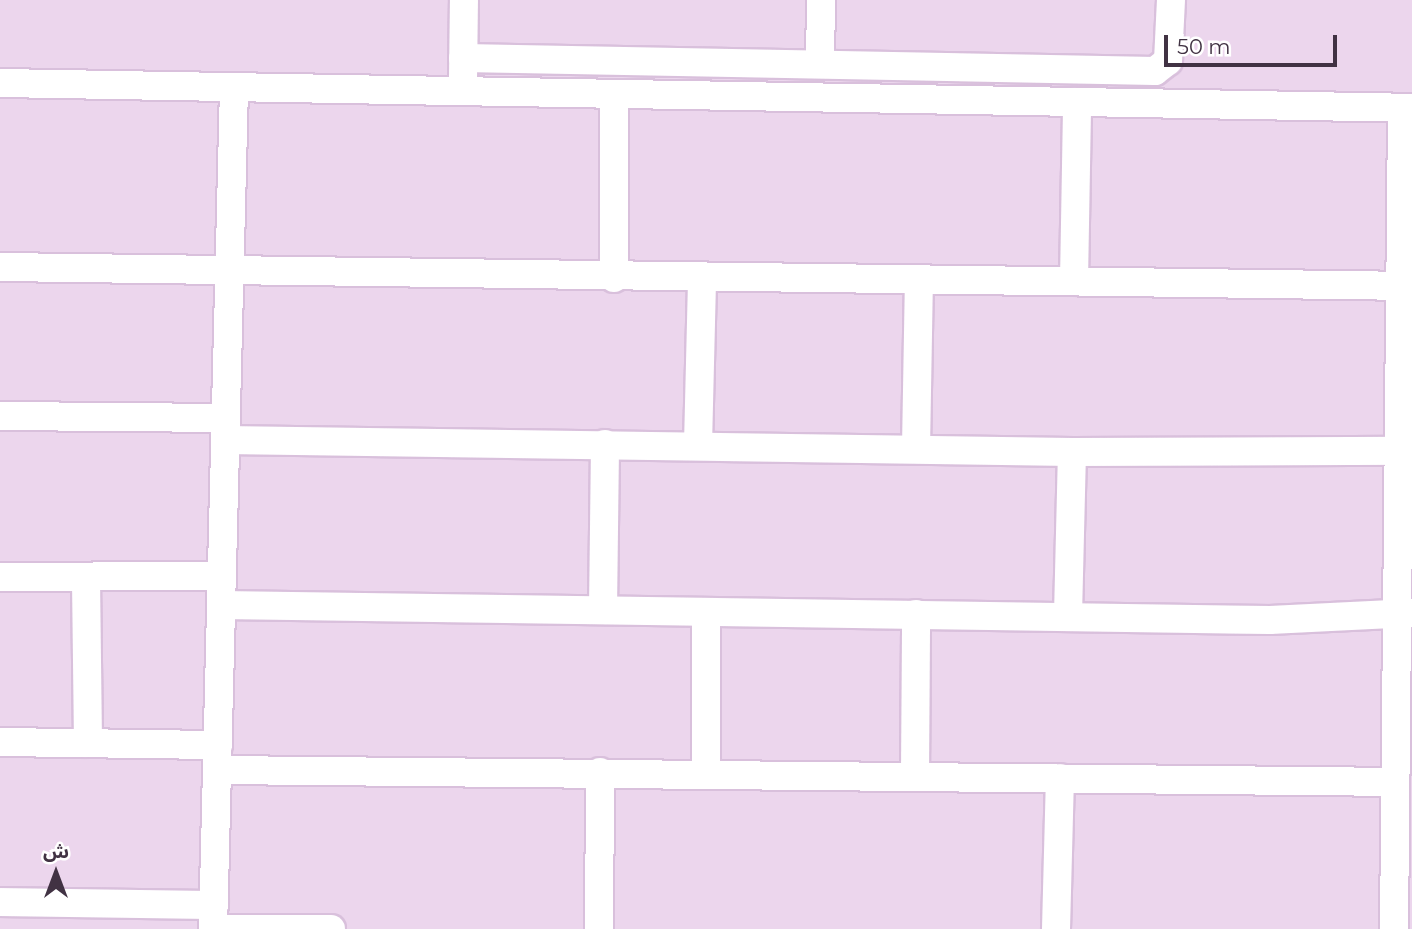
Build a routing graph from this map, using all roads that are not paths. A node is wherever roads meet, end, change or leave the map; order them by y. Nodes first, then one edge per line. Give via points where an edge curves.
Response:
1 (464, 0) edge
2 (821, 0) edge
3 (1171, 0) edge
4 (463, 58) junction
5 (820, 64) junction
6 (0, 83) edge
7 (234, 87) junction
8 (462, 91) junction
9 (614, 94) junction
10 (1077, 102) junction
11 (1407, 108) edge
12 (0, 267) edge
13 (229, 271) junction
14 (614, 278) junction
15 (702, 279) junction
16 (919, 279) junction
17 (1074, 281) junction
18 (1407, 286) edge
19 (0, 416) edge
20 (225, 429) junction
21 (606, 444) junction
22 (698, 445) junction
23 (916, 448) junction
24 (1406, 451) edge
25 (1072, 452) junction
26 (222, 576) junction
27 (0, 577) edge
28 (86, 579) junction
29 (221, 605) junction
30 (603, 610) junction
31 (706, 613) junction
32 (916, 614) junction
33 (1404, 614) edge
34 (1068, 615) junction
35 (0, 742) edge
36 (88, 743) junction
37 (217, 757) junction
38 (1400, 766) edge
39 (600, 772) junction
40 (706, 773) junction
41 (915, 774) junction
42 (1060, 778) junction
43 (0, 902) edge
44 (213, 921) edge
45 (1400, 922) edge
46 (331, 929) edge
47 (599, 929) edge
48 (1056, 929) edge

1 - 4 street
2 - 5 street
3 - 5 street via 1168,61 1155,71
4 - 5 street
4 - 8 street
6 - 7 street
7 - 8 street
7 - 13 street
8 - 9 street
9 - 10 street
9 - 14 street
10 - 11 street
10 - 17 street
11 - 18 street
12 - 13 street
13 - 14 street
13 - 20 street
14 - 15 street
15 - 16 street
15 - 22 street
16 - 17 street
16 - 23 street
17 - 18 street
18 - 24 street
19 - 20 street
20 - 21 street
20 - 26 street
21 - 22 street
21 - 30 street
22 - 23 street
23 - 25 street
24 - 25 street
24 - 33 street
25 - 34 street
26 - 28 street
26 - 29 street
27 - 28 street
28 - 36 street
29 - 30 street
29 - 37 street
30 - 31 street
31 - 32 street
31 - 40 street
32 - 34 street
32 - 41 street
33 - 34 street via 1270,620
33 - 38 street
35 - 36 street
36 - 37 street
37 - 39 street
37 - 44 street
38 - 42 street
38 - 45 street
39 - 40 street
39 - 47 street
40 - 41 street
41 - 42 street
42 - 48 street
43 - 44 street
44 - 46 street

